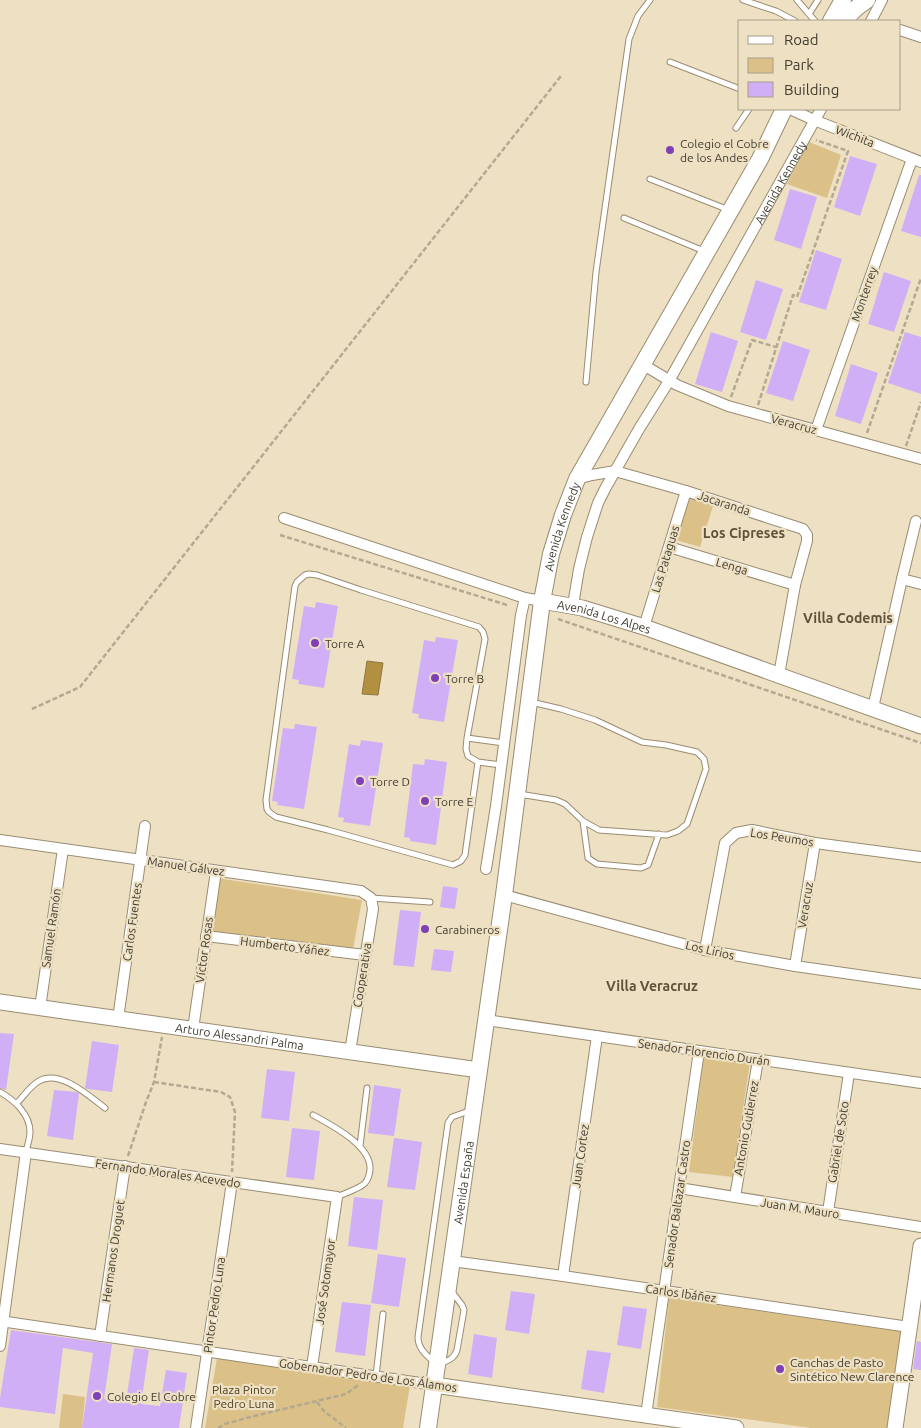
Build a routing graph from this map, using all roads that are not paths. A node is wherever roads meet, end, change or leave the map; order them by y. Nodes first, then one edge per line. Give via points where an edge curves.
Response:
1 (650, 0) edge
2 (743, 0) edge
3 (797, 0) edge
4 (818, 0) edge
5 (852, 0) edge
6 (867, 0) edge
7 (882, 0) edge
8 (803, 3) edge
9 (809, 14) junction
10 (840, 14) edge
11 (793, 20) edge
12 (814, 20) edge
13 (871, 20) edge
14 (901, 30) edge
15 (921, 37) edge
16 (670, 62) dead end
17 (738, 88) edge
18 (748, 110) edge
19 (790, 110) edge
20 (793, 110) edge
21 (820, 110) edge
22 (814, 120) junction
23 (736, 128) dead end
24 (916, 160) edge
25 (650, 179) dead end
26 (731, 211) junction
27 (624, 218) dead end
28 (707, 252) junction
29 (642, 364) junction
30 (669, 381) junction
31 (586, 382) dead end
32 (816, 430) junction
33 (921, 460) edge
34 (616, 471) junction
35 (578, 480) junction
36 (686, 491) junction
37 (284, 518) dead end
38 (916, 521) dead end
39 (669, 548) junction
40 (902, 578) junction
41 (921, 584) edge
42 (795, 585) junction
43 (524, 603) junction
44 (573, 606) junction
45 (542, 607) junction
46 (644, 627) junction
47 (778, 675) junction
48 (530, 702) junction
49 (874, 708) junction
50 (921, 726) edge
51 (467, 738) junction
52 (504, 743) junction
53 (524, 746) junction
54 (478, 762) junction
55 (501, 765) junction
56 (521, 768) junction
57 (518, 794) junction
58 (582, 821) junction
59 (146, 826) dead end
60 (659, 834) junction
61 (0, 840) edge
62 (815, 843) junction
63 (63, 849) junction
64 (921, 857) edge
65 (140, 860) junction
66 (486, 869) dead end
67 (216, 871) junction
68 (504, 895) junction
69 (371, 898) junction
70 (430, 902) dead end
71 (206, 936) junction
72 (498, 937) joint
73 (706, 950) junction
74 (365, 955) junction
75 (796, 966) junction
76 (921, 984) edge
77 (0, 1002) edge
78 (40, 1008) junction
79 (118, 1019) junction
80 (486, 1020) junction
81 (193, 1030) junction
82 (597, 1036) junction
83 (699, 1051) junction
84 (350, 1052) junction
85 (758, 1060) junction
86 (479, 1070) junction
87 (849, 1073) junction
88 (921, 1084) edge
89 (367, 1088) dead end
90 (0, 1092) edge
91 (16, 1103) junction
92 (105, 1108) dead end
93 (474, 1109) junction
94 (313, 1115) dead end
95 (360, 1146) junction
96 (0, 1149) edge
97 (26, 1152) junction
98 (124, 1166) junction
99 (232, 1182) junction
100 (679, 1188) junction
101 (337, 1197) junction
102 (735, 1197) junction
103 (828, 1212) junction
104 (921, 1227) edge
105 (921, 1246) edge
106 (452, 1261) junction
107 (563, 1276) junction
108 (664, 1291) junction
109 (383, 1314) dead end
110 (2, 1322) edge
111 (909, 1327) junction
112 (100, 1336) junction
113 (0, 1346) edge
114 (207, 1352) junction
115 (437, 1365) junction
116 (312, 1367) junction
117 (372, 1376) junction
118 (434, 1385) junction
119 (646, 1415) junction
120 (696, 1425) edge
121 (196, 1428) edge
122 (428, 1428) edge
123 (736, 1428) edge
124 (894, 1428) edge

1 - 31 lane via 638,16 629,39 596,272
2 - 11 lane
3 - 8 lane
4 - 9 lane
5 - 10 lane
5 - 10 lane
6 - 10 main road
7 - 13 street
8 - 9 lane
9 - 12 lane
14 - 15 street
16 - 17 lane
18 - 23 lane
19 - 26 main road, Avenida Kennedy
20 - 22 street, Wichita
21 - 22 street, Avenida Kennedy
22 - 24 street, Wichita
22 - 30 street, Avenida Kennedy
24 - 32 street, Monterrey
25 - 26 lane
26 - 28 main road, Avenida Kennedy
27 - 28 lane
28 - 29 main road, Avenida Kennedy
29 - 30 street, Veracruz
29 - 35 main road, Avenida Kennedy
30 - 32 street, Veracruz via 728,406
30 - 34 street, Avenida Kennedy
32 - 33 street, Veracruz
34 - 35 street
34 - 36 street, Jacaranda
34 - 44 street, Avenida Kennedy via 598,502 579,569
35 - 45 main road, Avenida Kennedy via 551,554
36 - 39 street, Las Pataguas
36 - 42 street, Jacaranda via 803,529 807,541
37 - 43 street, Avenida Los Alpes
38 - 40 street
39 - 42 street, Lenga
39 - 46 street, Las Pataguas
40 - 41 street
40 - 49 street
42 - 47 street, Jacaranda
43 - 45 street, Avenida Los Alpes
43 - 52 street
44 - 45 street, Avenida Los Alpes
44 - 46 street, Avenida Los Alpes
45 - 48 main road, Avenida Kennedy
46 - 47 street, Avenida Los Alpes
47 - 49 street, Avenida Los Alpes
48 - 53 main road, Avenida Kennedy
48 - 60 lane via 595,720 642,742 697,752 704,760 706,770 687,824 667,835
49 - 50 street, Avenida Los Alpes
51 - 52 lane
51 - 54 lane via 468,756
51 - 54 lane via 485,639 479,627 318,575 305,575 297,582 266,800 272,815 453,865 465,855
52 - 53 street
52 - 55 street
53 - 56 main road, Avenida Kennedy
54 - 55 lane
55 - 56 street
55 - 66 street
56 - 57 main road, Avenida Kennedy
57 - 58 lane via 556,800 565,804
57 - 68 main road, Avenida Kennedy
58 - 60 lane via 599,830
58 - 60 lane via 588,858 597,864 641,868 648,865
59 - 65 street, Carlos Fuentes
61 - 63 street, Manuel Gálvez
62 - 64 street, Los Peumos
62 - 73 street, Los Peumos via 752,830 736,833 725,843
62 - 75 street, Veracruz
63 - 65 street, Manuel Gálvez
63 - 78 street, Samuel Ramón
65 - 67 street, Manuel Gálvez
65 - 79 street, Carlos Fuentes
67 - 69 street, Manuel Gálvez via 361,891
67 - 71 street, Víctor Rosas
68 - 72 main road, Avenida Kennedy
68 - 73 street, Los Lirios
69 - 70 lane
69 - 74 street, Cooperativa via 373,909
71 - 74 street, Humberto Yáñez
71 - 81 street, Víctor Rosas
72 - 80 main road, Avenida España
73 - 75 street, Los Lirios
74 - 84 street, Cooperativa
75 - 76 street, Los Lirios
77 - 78 street, Arturo Alessandri Palma
78 - 79 street, Arturo Alessandri Palma
79 - 81 street, Arturo Alessandri Palma
80 - 82 street, Senador Florencio Durán
80 - 86 main road, Avenida España
81 - 84 street, Arturo Alessandri Palma
82 - 83 street, Senador Florencio Durán
82 - 107 street, Juan Cortez
83 - 85 street, Senador Florencio Durán
83 - 100 street, Senador Baltazar Castro
84 - 86 street, Arturo Alessandri Palma
85 - 87 street, Senador Florencio Durán
85 - 102 street, Antonio Gutierrez
86 - 93 main road, Avenida España
87 - 88 street, Senador Florencio Durán
87 - 103 street, Gabriel de Soto
89 - 95 lane
90 - 91 lane
91 - 92 lane via 41,1080 51,1078 67,1081
91 - 97 lane via 30,1131
93 - 106 main road, Avenida España
93 - 115 lane via 452,1117 448,1123 418,1337 421,1349
94 - 95 lane
95 - 101 lane via 370,1164 365,1184
96 - 97 street, Fernando Morales Acevedo
97 - 98 street, Fernando Morales Acevedo
97 - 110 street
98 - 99 street, Fernando Morales Acevedo
98 - 112 street, Hermanos Droguet
99 - 101 street, Fernando Morales Acevedo
99 - 114 street, Pintor Pedro Luna
100 - 102 street, Juan M. Mauro
100 - 108 street, Senador Baltazar Castro
101 - 116 street, José Sotomayor
102 - 103 street, Juan M. Mauro
103 - 104 street, Juan M. Mauro
105 - 111 street
106 - 107 street, Carlos Ibáñez
106 - 115 main road, Avenida España
107 - 108 street, Carlos Ibáñez
108 - 111 street, Carlos Ibáñez
108 - 119 street, Senador Baltazar Castro
109 - 117 lane
110 - 112 street, Gobernador Pedro de Los Álamos
110 - 113 street
111 - 124 street
112 - 114 street, Gobernador Pedro de Los Álamos
114 - 116 street, Gobernador Pedro de Los Álamos
114 - 121 street, Pintor Pedro Luna
115 - 118 main road, Avenida España
116 - 117 street, Gobernador Pedro de Los Álamos
117 - 118 street, Gobernador Pedro de Los Álamos
118 - 119 street, Gobernador Pedro de Los Álamos
118 - 122 main road, Avenida España
119 - 120 street, Gobernador Pedro de Los Álamos
120 - 123 street, Gobernador Pedro de Los Álamos

